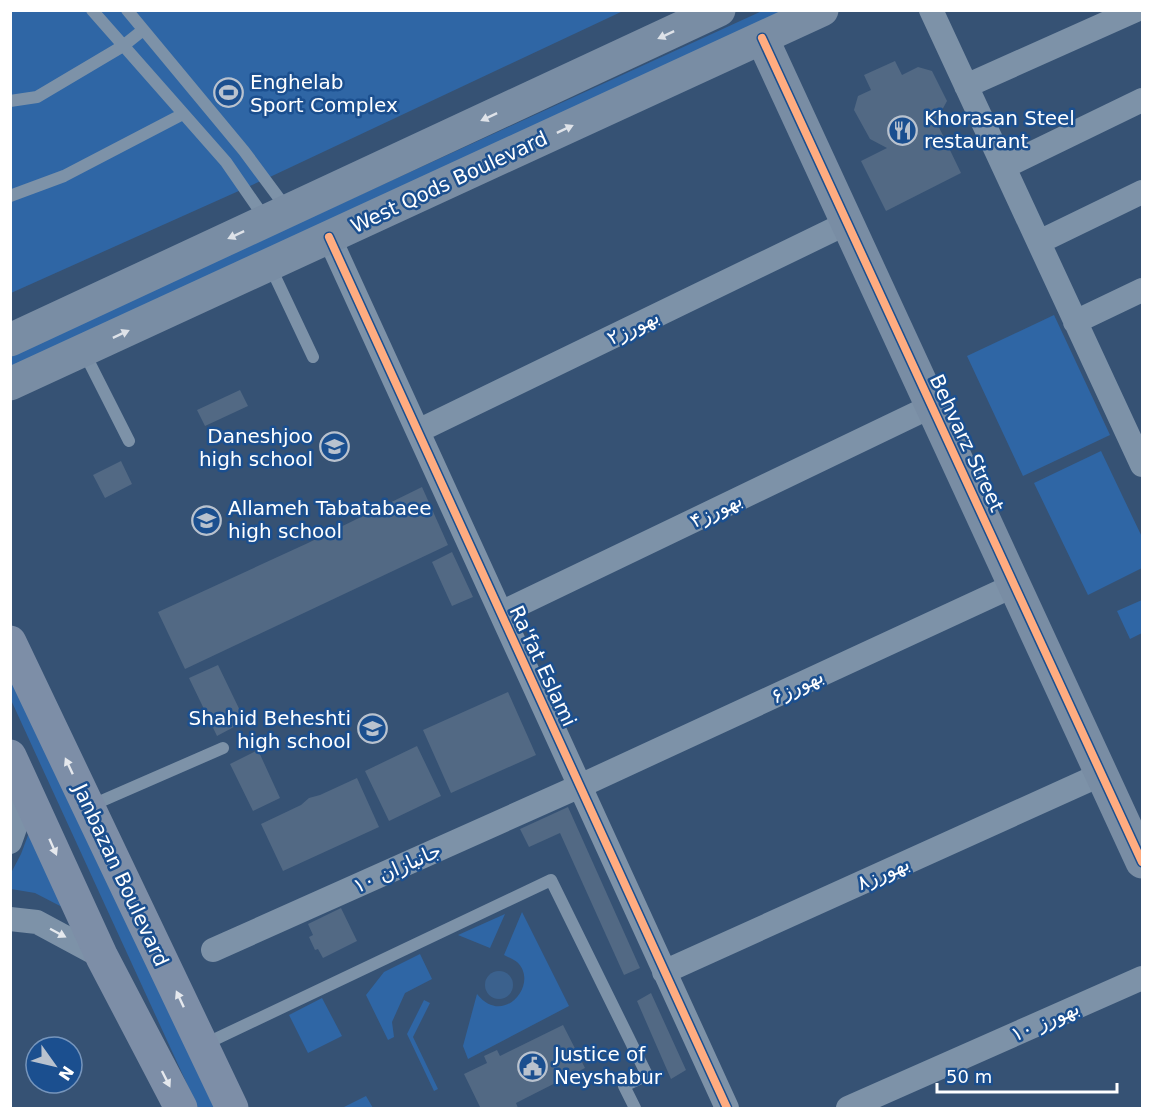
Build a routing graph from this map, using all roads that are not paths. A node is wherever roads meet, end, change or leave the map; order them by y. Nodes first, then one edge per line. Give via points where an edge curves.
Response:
1 (92, 10) edge
2 (127, 10) edge
3 (719, 10) edge
4 (822, 10) edge
5 (931, 10) edge
6 (1136, 10) edge
7 (143, 30) junction
8 (762, 38) junction
9 (123, 46) junction
10 (966, 86) junction
11 (10, 100) edge
12 (1143, 100) edge
13 (183, 114) junction
14 (1004, 167) junction
15 (1143, 192) edge
16 (10, 196) edge
17 (277, 215) junction
18 (847, 223) junction
19 (329, 237) junction
20 (1039, 242) junction
21 (270, 265) junction
22 (1143, 290) edge
23 (65, 314) junction
24 (1075, 322) junction
25 (10, 340) edge
26 (82, 353) junction
27 (313, 357) dead end
28 (10, 384) edge
29 (932, 406) junction
30 (418, 431) junction
31 (129, 441) dead end
32 (1143, 465) edge
33 (1015, 585) junction
34 (501, 613) junction
35 (10, 642) edge
36 (223, 748) dead end
37 (10, 756) edge
38 (1102, 774) junction
39 (580, 786) junction
40 (27, 791) junction
41 (89, 807) junction
42 (10, 842) edge
43 (1143, 862) edge
44 (10, 919) edge
45 (213, 950) dead end
46 (102, 957) junction
47 (664, 972) junction
48 (1143, 978) edge
49 (202, 1046) junction
50 (181, 1108) edge
51 (232, 1108) edge
52 (635, 1108) edge
53 (727, 1108) edge
54 (848, 1108) edge

1 - 9 lane
2 - 7 lane
3 -> 17 main road
4 - 8 main road, West Qods Boulevard
5 - 10 street
6 - 10 street
7 - 9 lane
7 - 17 lane via 244,151
8 - 18 main road, Behvarz Street
19 -> 8 main road, West Qods Boulevard
9 - 11 lane via 37,97
9 - 13 lane
10 - 14 street
12 - 14 street
13 - 16 lane via 63,176
13 - 17 lane
14 - 20 street
15 - 20 street
17 -> 23 main road
18 - 29 main road, Behvarz Street
18 - 30 street, بهورز۲
19 - 21 main road, West Qods Boulevard
19 - 30 street, Ra'fat Eslami
20 - 24 street
26 -> 21 main road, West Qods Boulevard
21 - 27 lane
22 - 24 street
23 - 25 main road
23 - 26 main road via 62,338 71,351
24 - 32 street
26 - 28 main road, West Qods Boulevard
26 - 31 lane
29 - 33 main road, Behvarz Street
29 - 34 street, بهورز۴
30 - 34 street, Ra'fat Eslami
33 - 38 main road, Behvarz Street
33 - 39 street, بهورز۶
34 - 39 street, Ra'fat Eslami
41 -> 35 main road, Janbazan Boulevard
36 - 41 lane
37 - 40 main road
38 - 43 main road, Behvarz Street
38 - 47 street, بهورز۸
39 - 45 street, جانبازان ۱۰
39 - 47 street, Ra'fat Eslami
40 - 42 street
40 -> 46 main road
49 -> 41 main road, Janbazan Boulevard
44 -> 46 street via 37,922
46 -> 50 main road
47 - 53 street, Ra'fat Eslami
48 - 54 street, بهورز ۱۰
49 - 51 main road, Janbazan Boulevard
49 - 52 lane via 551,880 647,1075 624,1086

